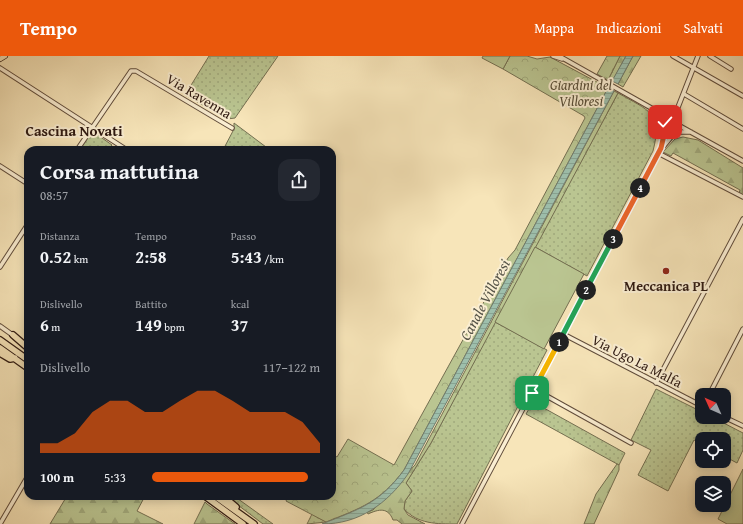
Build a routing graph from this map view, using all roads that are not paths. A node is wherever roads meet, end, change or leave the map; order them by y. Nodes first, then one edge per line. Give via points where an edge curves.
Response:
1 (5, 56) edge
2 (553, 56) edge
3 (559, 56) edge
4 (673, 56) edge
5 (698, 56) edge
6 (710, 56) edge
7 (0, 59) edge
8 (566, 61) junction
9 (694, 67) junction
10 (0, 68) edge
11 (732, 69) dead end
12 (684, 94) junction
13 (743, 96) edge
14 (653, 109) junction
15 (668, 119) junction
16 (673, 120) junction
17 (664, 124) junction
18 (678, 125) junction
19 (92, 128) junction
20 (232, 128) dead end
21 (743, 129) edge
22 (664, 131) junction
23 (694, 132) junction
24 (674, 133) junction
25 (80, 146) edge
26 (121, 146) edge
27 (661, 148) junction
28 (658, 153) junction
29 (743, 161) edge
30 (0, 166) edge
31 (24, 181) edge
32 (743, 197) edge
33 (743, 219) edge
34 (24, 230) edge
35 (0, 267) edge
36 (0, 326) edge
37 (743, 330) edge
38 (563, 334) junction
39 (13, 336) junction
40 (0, 340) edge
41 (24, 343) edge
42 (24, 345) edge
43 (0, 348) edge
44 (0, 353) edge
45 (24, 357) edge
46 (15, 358) junction
47 (24, 365) edge
48 (656, 383) junction
49 (713, 388) edge
50 (534, 389) junction
51 (695, 402) edge
52 (731, 420) edge
53 (743, 426) edge
54 (631, 443) dead end
55 (24, 483) edge
56 (210, 500) edge
57 (221, 500) edge
58 (228, 500) edge
59 (0, 524) edge
60 (243, 524) edge
61 (255, 524) edge
62 (462, 524) edge

1 - 7 main road
2 - 8 street
3 - 8 street
4 - 9 street
5 - 9 street
6 - 11 street
8 - 14 street
9 - 12 street
9 - 13 street
10 - 19 street
12 - 16 street
12 - 21 street
14 - 15 street
14 - 17 street
15 - 16 street
15 - 17 street
16 - 18 street
17 - 22 street
18 - 23 street
18 - 24 street
19 - 20 street, Via Ravenna via 129,73 136,71
19 - 25 street, Via Ravenna
19 - 26 street
22 - 24 street via 668,134
22 - 27 street
23 - 24 street
23 - 29 street
24 - 27 street
27 - 28 street
28 - 32 street
28 - 38 street
30 - 31 street
33 - 48 street
34 - 35 street
36 - 39 street
37 - 49 street
38 - 48 street, Via Ugo La Malfa
38 - 50 street
39 - 41 street
39 - 42 highway
40 - 45 highway
43 - 46 highway
44 - 46 highway via 10,359
46 - 47 highway
48 - 51 street, Via Ugo La Malfa
50 - 54 street
50 - 62 street
52 - 53 street
55 - 59 street
56 - 60 highway
57 - 61 highway
58 - 61 highway

